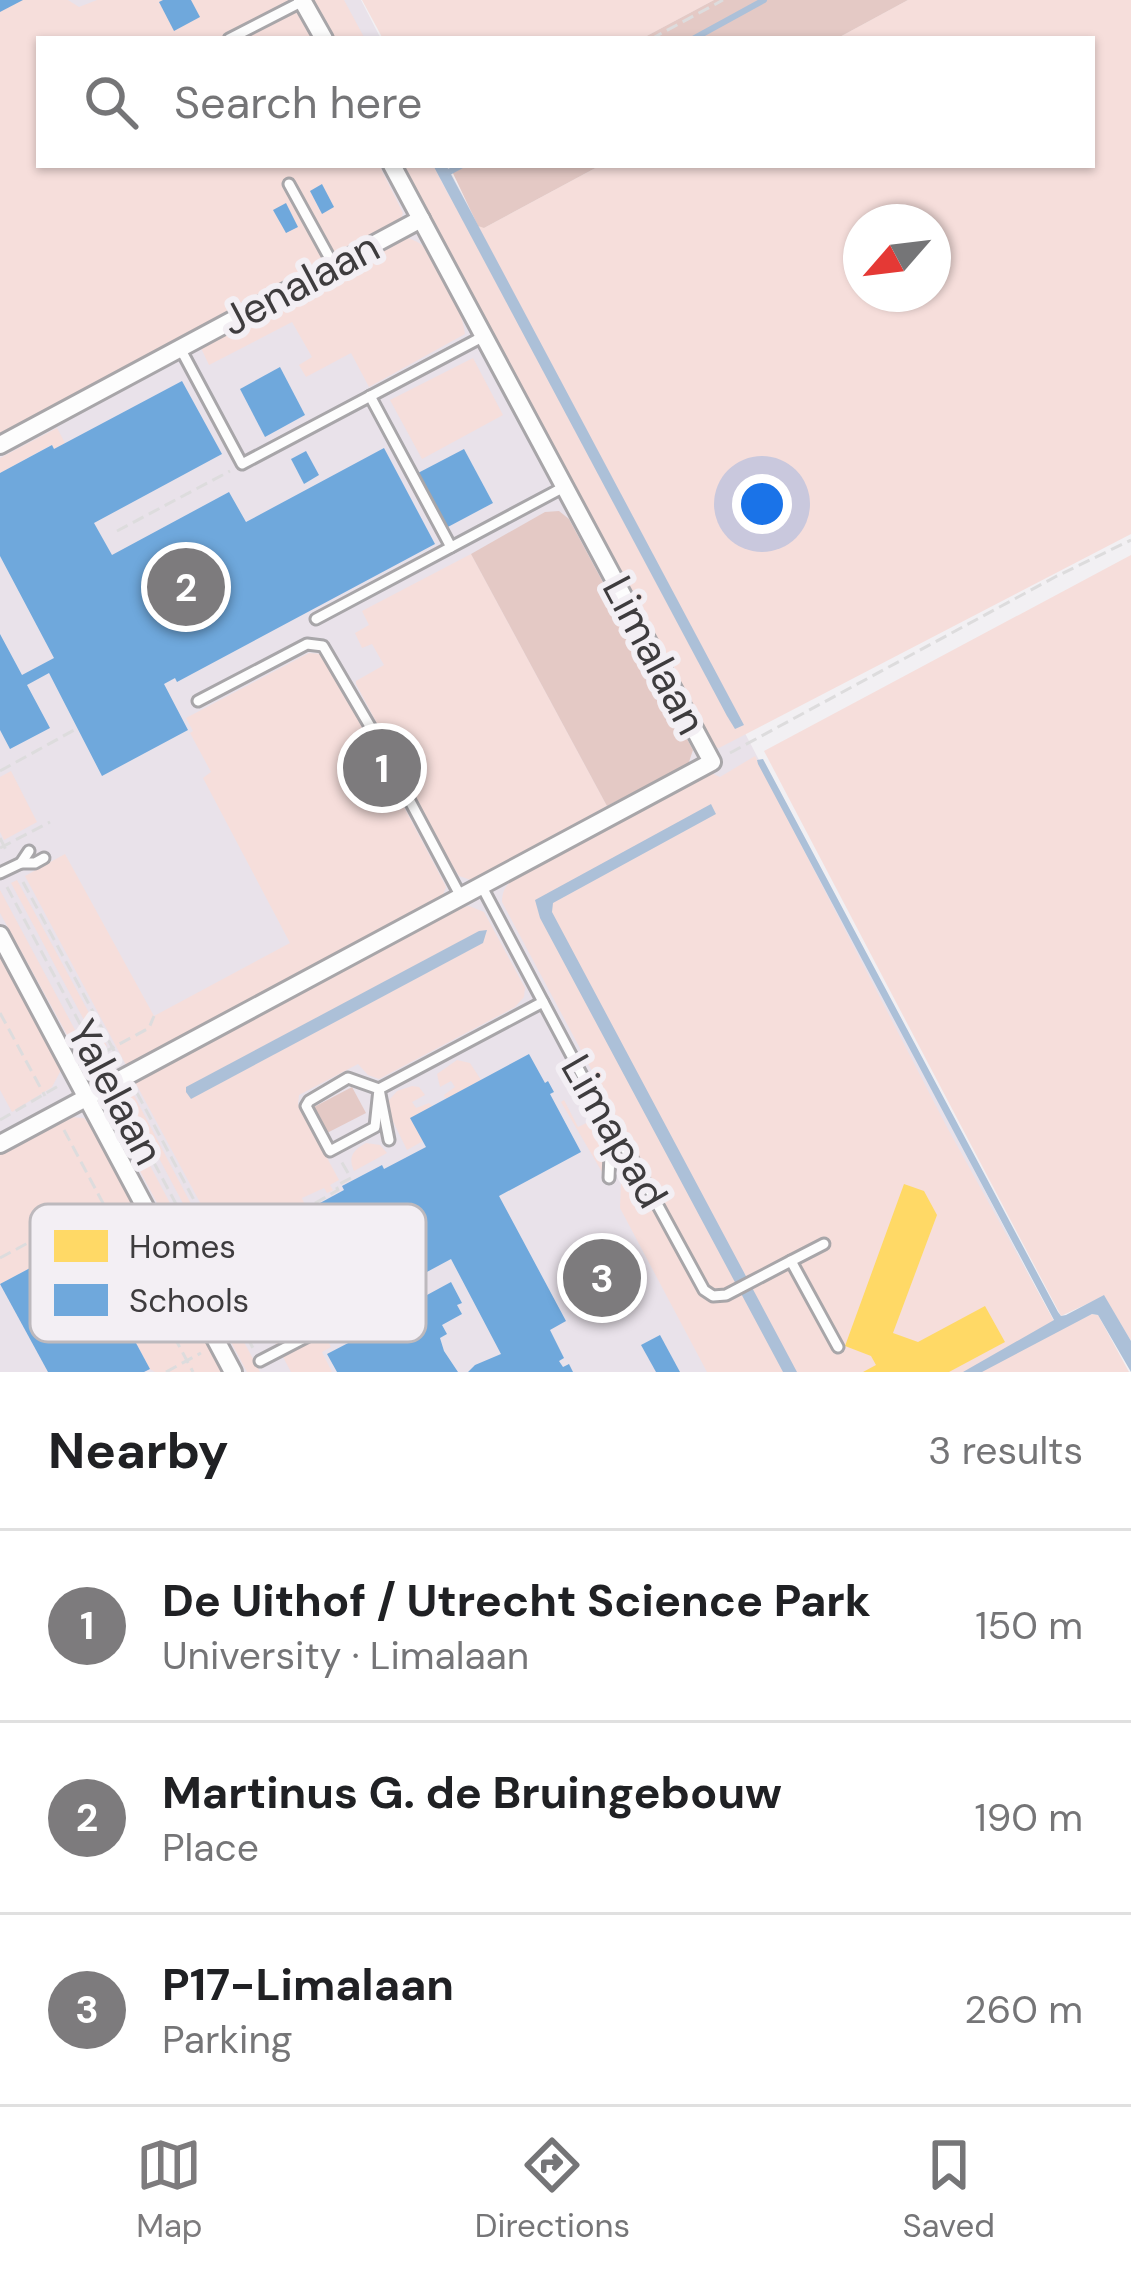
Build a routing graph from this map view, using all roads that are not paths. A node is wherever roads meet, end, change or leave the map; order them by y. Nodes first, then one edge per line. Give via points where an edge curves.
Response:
1 (303, 0) edge
2 (235, 36) edge
3 (322, 36) edge
4 (394, 168) edge
5 (290, 184) dead end
6 (421, 219) junction
7 (334, 266) junction
8 (484, 336) junction
9 (180, 348) junction
10 (370, 396) junction
11 (0, 445) edge
12 (564, 487) junction
13 (451, 548) junction
14 (316, 620) dead end
15 (198, 701) dead end
16 (29, 851) dead end
17 (44, 858) dead end
18 (18, 865) junction
19 (0, 874) edge
20 (481, 885) junction
21 (460, 895) junction
22 (0, 935) edge
23 (543, 1002) junction
24 (379, 1089) junction
25 (86, 1097) junction
26 (611, 1130) junction
27 (389, 1140) dead end
28 (0, 1144) edge
29 (609, 1178) dead end
30 (143, 1204) edge
31 (824, 1244) dead end
32 (791, 1261) junction
33 (217, 1342) edge
34 (298, 1342) edge
35 (838, 1347) dead end
36 (260, 1361) road end
37 (233, 1372) edge

1 - 2 lane
1 - 3 street
4 - 6 street, Limalaan
5 - 7 lane
6 - 7 street, Jenalaan
6 - 8 street, Limalaan
7 - 9 street, Jenalaan
8 - 10 lane
8 - 12 street, Limalaan
9 - 10 lane, Jenalaan via 242,464
9 - 11 street, Jenalaan
10 - 13 lane
12 - 13 lane
12 - 20 street, Limalaan via 712,762
13 - 14 lane
15 - 21 lane via 307,644 323,646
16 - 18 lane
17 - 18 lane
18 - 19 lane
20 - 21 street, Limalaan
20 - 23 lane, Limapad
21 - 25 street, Limalaan
22 - 25 street, Yalelaan
23 - 24 lane
23 - 26 lane, Limapad
24 - 24 lane via 348,1078 309,1101 330,1151 375,1127
24 - 27 lane
25 - 28 street, Limalaan
25 - 30 street, Yalelaan
26 - 29 lane
26 - 32 lane, Limapad via 704,1290 719,1297
31 - 32 lane, Limapad
32 - 35 lane
33 - 37 street, Yalelaan
34 - 36 lane

